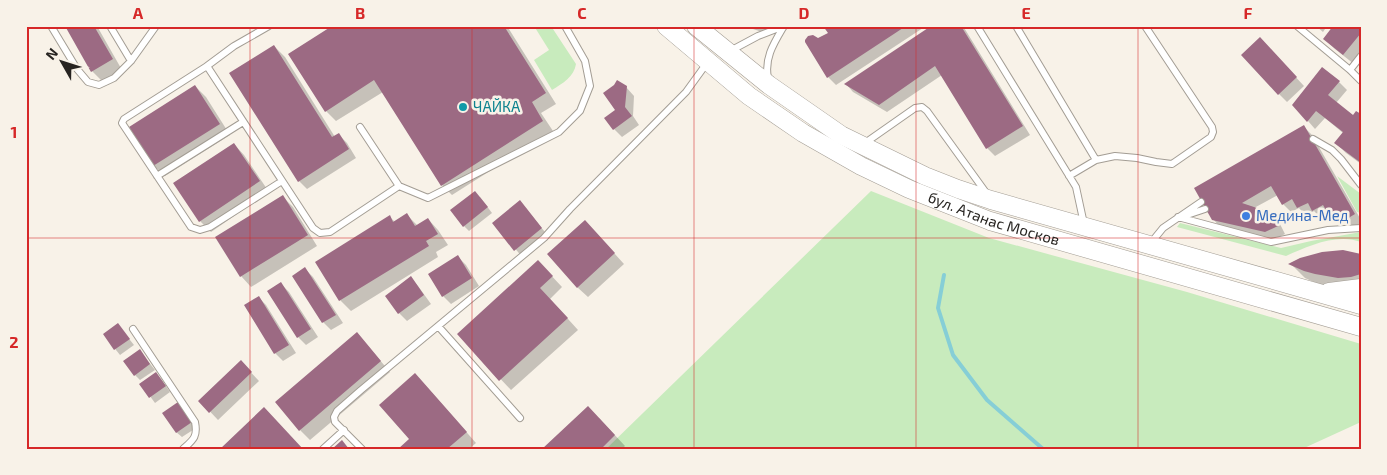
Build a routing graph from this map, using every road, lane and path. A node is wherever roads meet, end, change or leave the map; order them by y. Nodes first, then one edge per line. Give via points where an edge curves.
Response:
1 (51, 26) edge
2 (110, 26) edge
3 (156, 26) edge
4 (270, 26) edge
5 (565, 26) edge
6 (666, 26) edge
7 (696, 26) edge
8 (784, 26) edge
9 (977, 26) edge
10 (1016, 26) edge
11 (1145, 26) edge
12 (1297, 26) edge
13 (728, 52) junction
14 (1361, 56) edge
15 (131, 60) junction
16 (708, 62) junction
17 (207, 66) junction
18 (1350, 70) junction
19 (1361, 81) edge
20 (769, 85) junction
21 (243, 122) junction
22 (360, 127) dead end
23 (1313, 139) dead end
24 (862, 146) junction
25 (1317, 147) dead end
26 (1096, 160) junction
27 (1352, 172) junction
28 (157, 176) junction
29 (1069, 176) junction
30 (282, 181) junction
31 (1361, 185) edge
32 (399, 186) junction
33 (991, 200) junction
34 (1201, 202) dead end
35 (1205, 209) dead end
36 (1178, 217) junction
37 (1085, 227) junction
38 (1361, 228) edge
39 (1149, 245) junction
40 (1361, 288) edge
41 (1322, 294) junction
42 (1361, 305) edge
43 (438, 326) junction
44 (1361, 327) edge
45 (133, 329) dead end
46 (520, 418) dead end
47 (344, 430) junction
48 (183, 449) edge
49 (323, 449) edge
50 (362, 449) edge

1 - 15 lane via 88,82 99,85 114,78
2 - 15 lane
3 - 15 lane
4 - 17 lane
5 - 32 lane via 585,61 590,86 580,112 559,132 428,198
6 - 16 main road, бул. Атанас Москов
7 - 13 main road, бул. Атанас Москов
8 - 13 lane
8 - 20 lane via 769,57 766,70
9 - 29 lane
10 - 26 lane
11 - 26 lane via 1212,127 1212,135 1172,164 1115,156
12 - 18 lane
13 - 20 main road, бул. Атанас Москов
14 - 18 lane
16 - 43 lane via 686,92 544,238
16 - 44 main road, бул. Атанас Москов via 749,96 803,133 917,193 990,221
17 - 21 lane
17 - 28 lane via 122,123
18 - 19 lane
20 - 24 main road, бул. Атанас Москов
21 - 28 lane
21 - 30 lane
22 - 32 lane
23 - 27 lane via 1332,150
24 - 33 main road, бул. Атанас Москов via 925,176
24 - 33 lane via 915,108 922,107
25 - 27 lane via 1329,152
26 - 29 lane
27 - 31 lane
28 - 30 lane via 191,227 200,230 210,227
29 - 37 lane via 1076,187
30 - 32 lane via 313,228 320,233 330,232
33 - 37 main road, бул. Атанас Москов
34 - 36 lane
35 - 36 lane
36 - 38 lane via 1271,242 1328,230
36 - 39 lane via 1163,228
37 - 39 main road, бул. Атанас Москов
39 - 41 main road, бул. Атанас Москов
40 - 41 main road
41 - 42 main road, бул. Атанас Москов
43 - 46 lane
43 - 47 lane via 337,411 335,422
45 - 48 lane via 195,422 197,431 193,440
47 - 49 lane
47 - 50 lane

